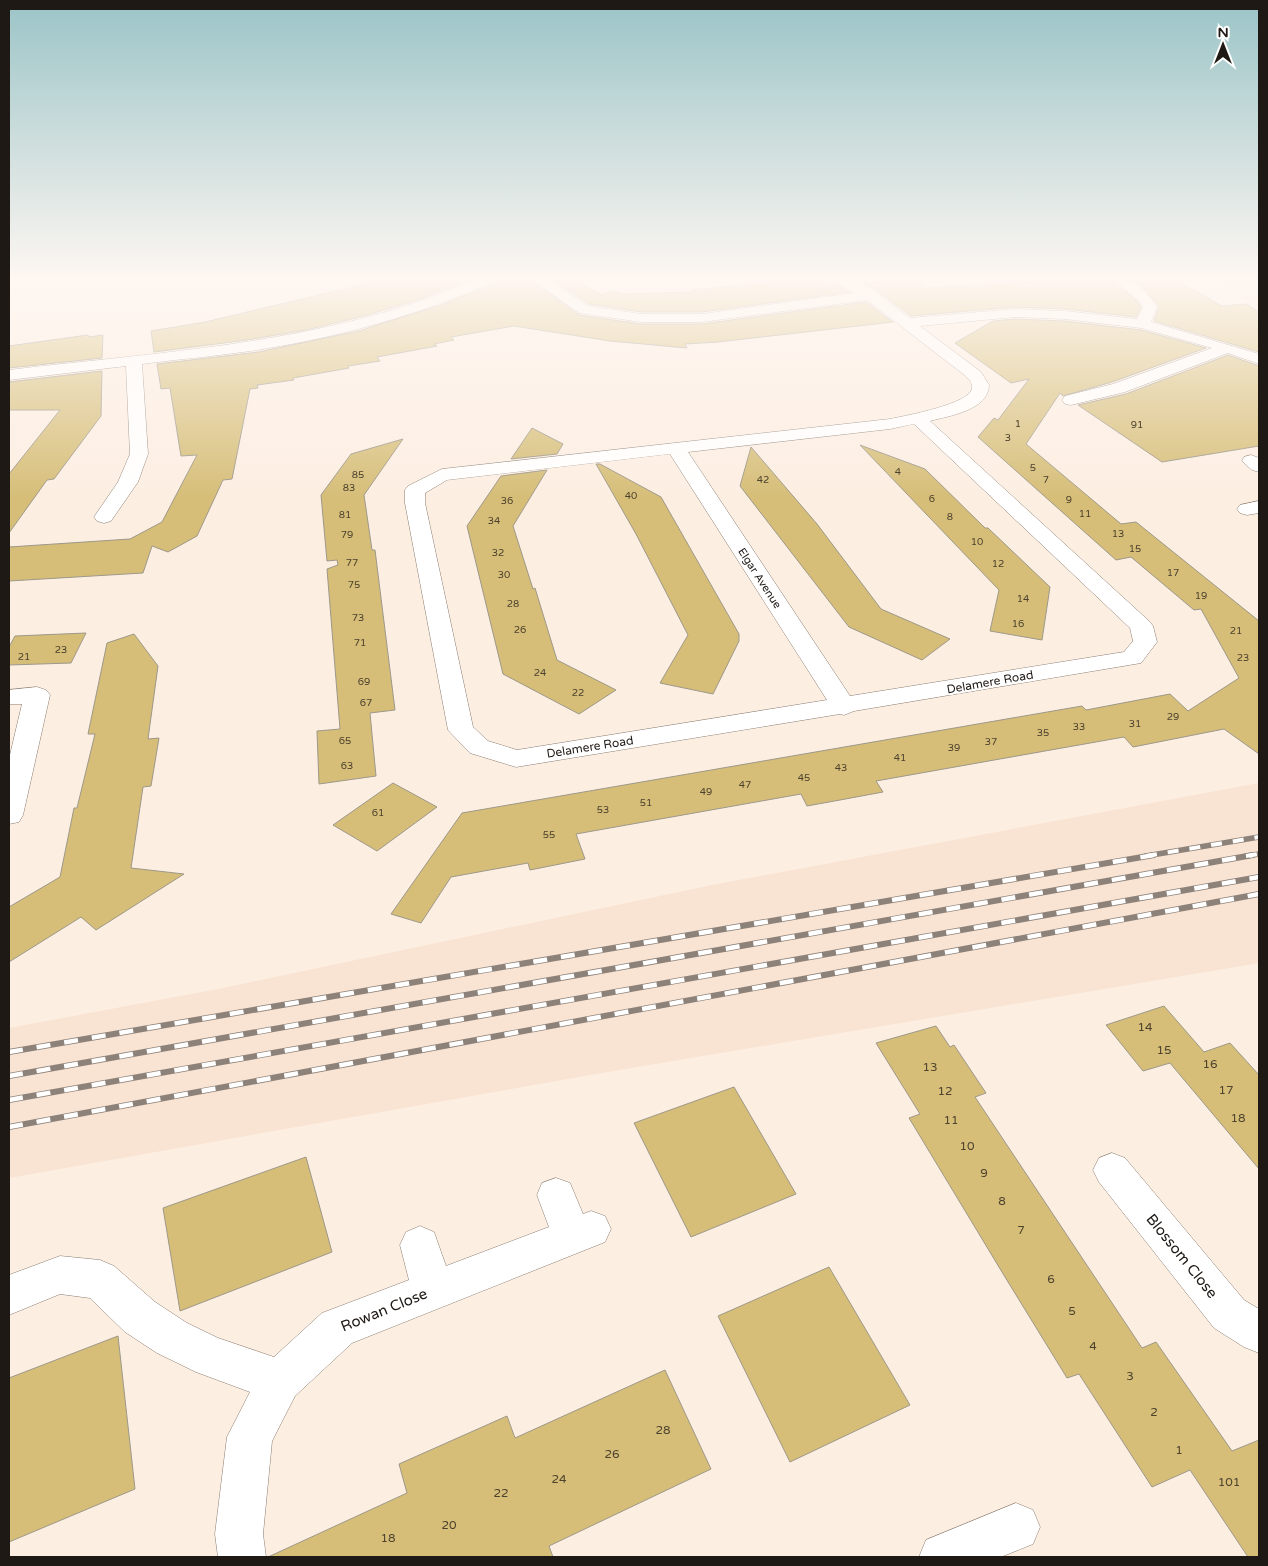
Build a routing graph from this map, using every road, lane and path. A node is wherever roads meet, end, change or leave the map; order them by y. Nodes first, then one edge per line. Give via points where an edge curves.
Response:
1 (199, 352) edge
2 (945, 352) edge
3 (1217, 352) edge
4 (1239, 352) edge
5 (1259, 359) edge
6 (134, 360) junction
7 (9, 375) edge
8 (1071, 400) dead end
9 (917, 418) junction
10 (676, 449) junction
11 (104, 517) dead end
12 (9, 696) edge
13 (844, 707) junction
14 (9, 815) edge
15 (1112, 1170) dead end
16 (556, 1195) dead end
17 (420, 1246) dead end
18 (432, 1291) junction
19 (9, 1295) edge
20 (1259, 1332) edge
21 (280, 1381) junction
22 (1016, 1527) dead end
23 (242, 1557) edge
24 (943, 1557) edge

1 - 6 street
2 - 9 street, Delamere Road via 975,376 981,385 980,392 971,400
3 - 8 street via 1120,388
4 - 5 street
6 - 7 street
6 - 11 street via 139,454 128,482
9 - 10 street, Delamere Road
9 - 13 street, Delamere Road via 1142,626 1145,642 1132,658
10 - 13 street, Elgar Avenue
10 - 13 street, Delamere Road via 450,474 415,490 414,502 462,730 480,747 516,759
12 - 14 street via 37,695
15 - 20 street, Blossom Close via 1229,1314
16 - 18 street, Rowan Close via 581,1232
17 - 18 street
18 - 21 street, Rowan Close via 337,1328
19 - 21 street via 60,1275 100,1280 140,1317 172,1338 211,1357
21 - 23 street, Rowan Close via 250,1437 239,1534
22 - 24 street

